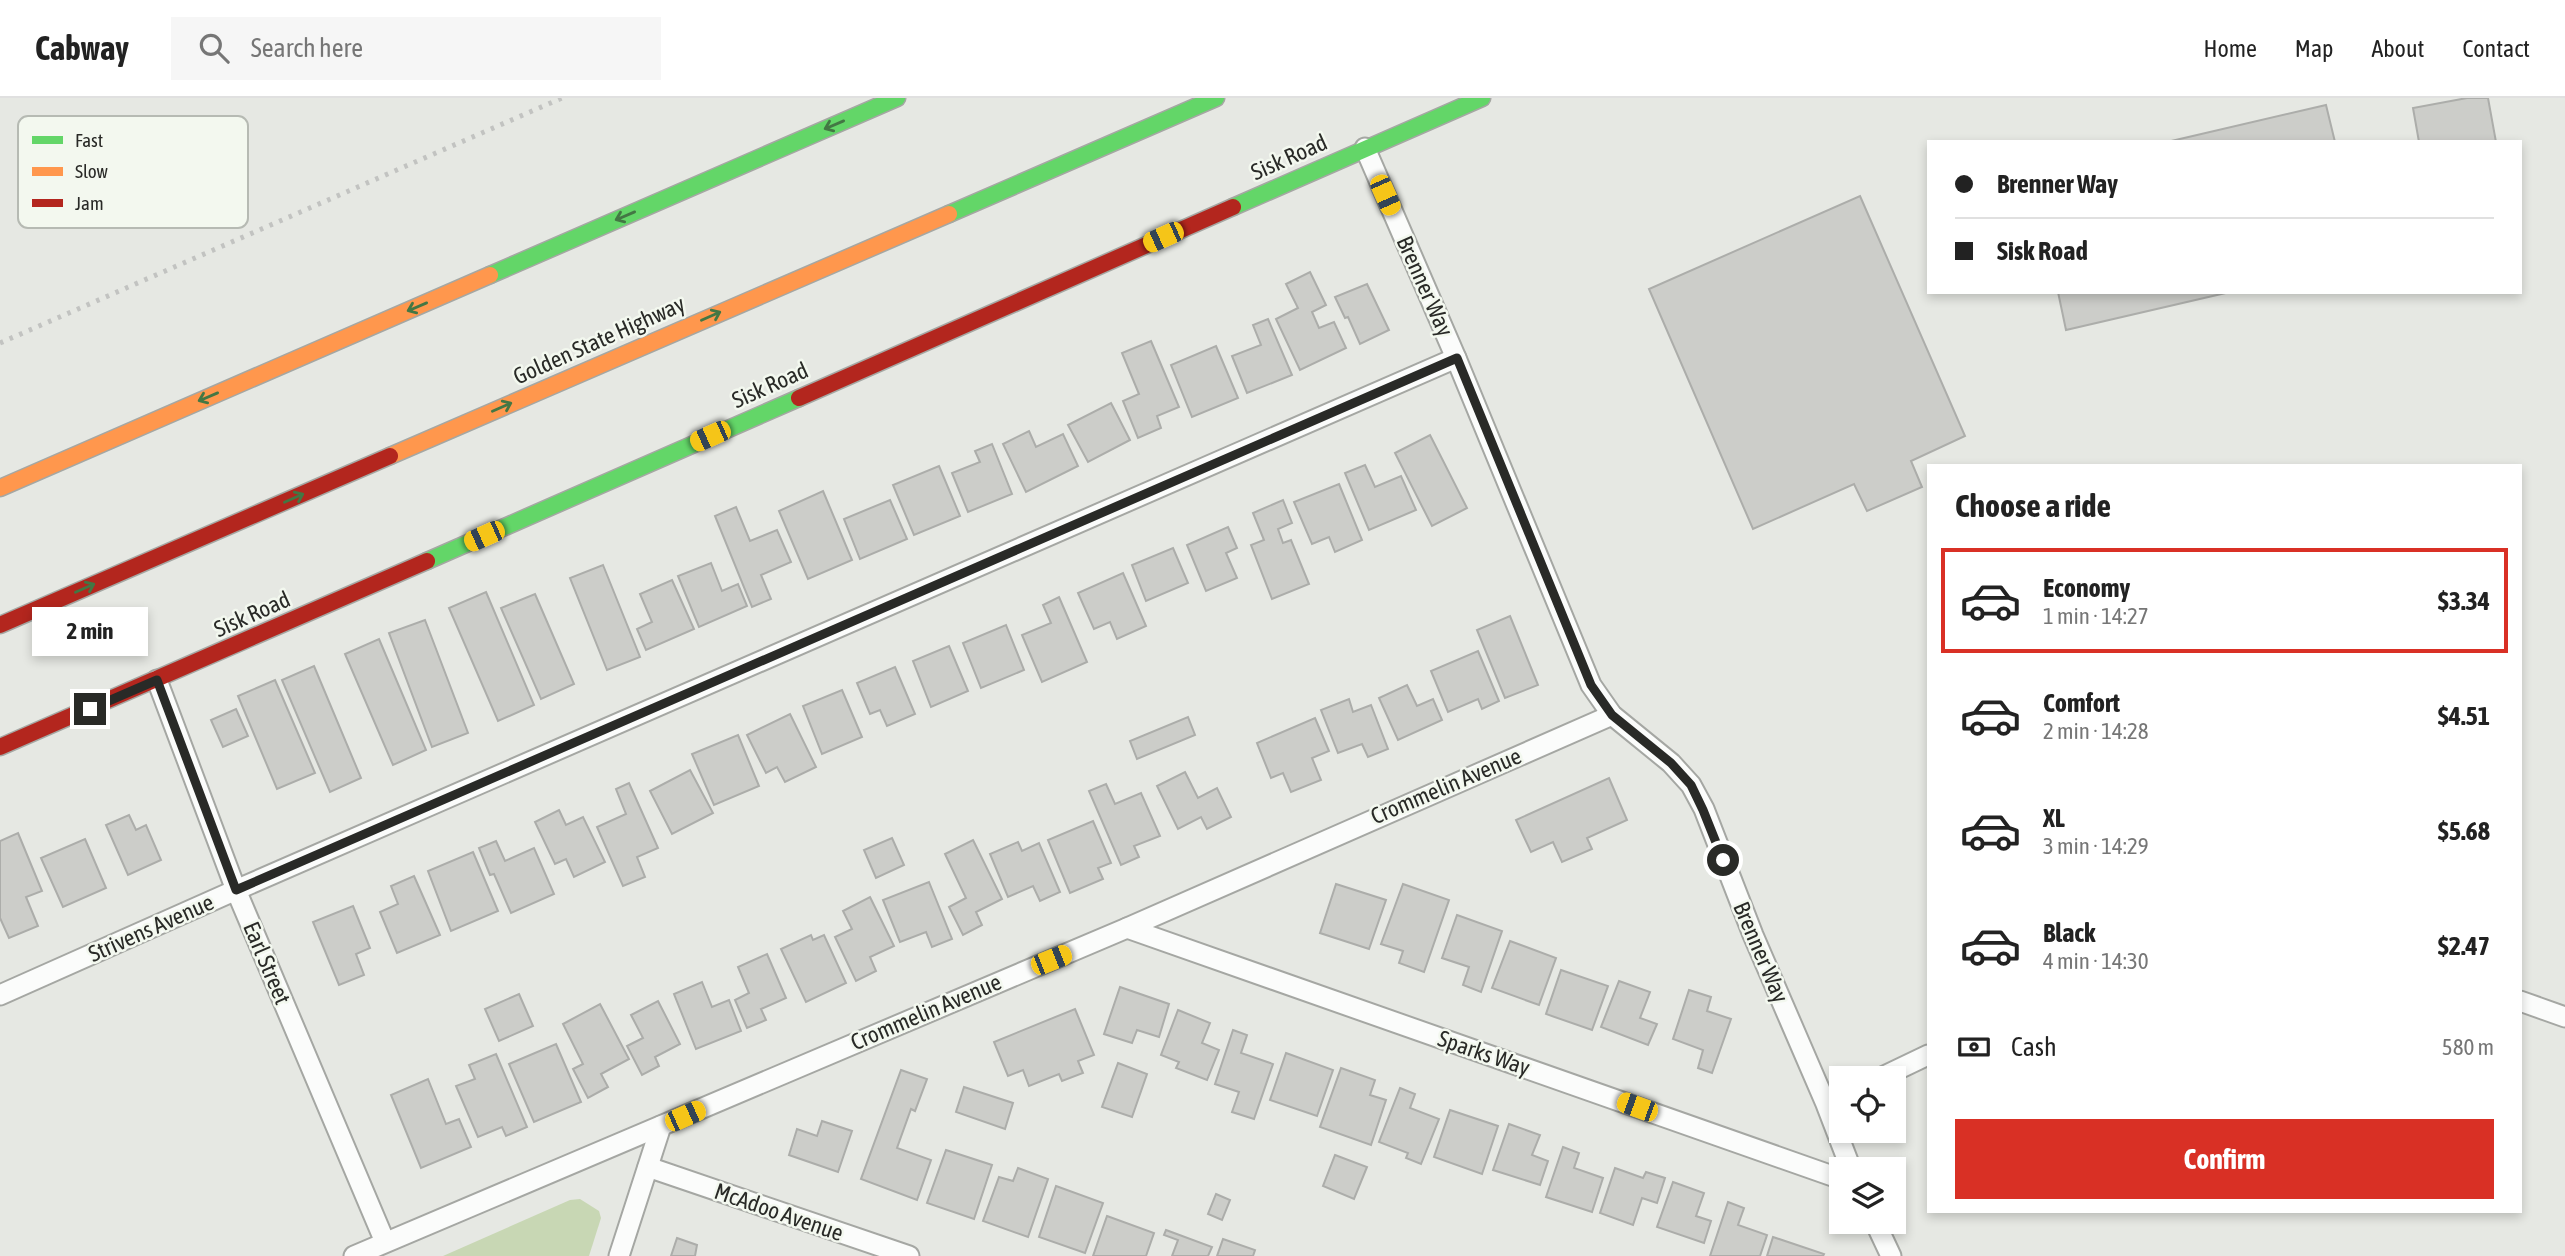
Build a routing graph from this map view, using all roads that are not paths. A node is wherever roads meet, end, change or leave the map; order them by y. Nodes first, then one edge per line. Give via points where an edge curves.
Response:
1 (897, 98) edge
2 (1216, 98) edge
3 (1482, 98) edge
4 (1365, 148) junction
5 (1457, 358) junction
6 (0, 488) edge
7 (0, 625) edge
8 (157, 680) junction
9 (1612, 715) junction
10 (0, 747) edge
11 (236, 890) junction
12 (1127, 928) junction
13 (0, 995) edge
14 (2522, 1002) edge
15 (2565, 1017) edge
16 (1927, 1055) edge
17 (1905, 1066) edge
18 (1829, 1090) edge
19 (662, 1126) junction
20 (648, 1167) junction
21 (1829, 1175) edge
22 (1880, 1234) edge
23 (386, 1242) junction
24 (354, 1256) edge
25 (618, 1256) edge
26 (909, 1256) edge
27 (1891, 1256) edge

1 -> 6 main road
7 -> 2 main road, Golden State Highway
3 - 4 main road, Sisk Road
4 - 5 street, Brenner Way
4 - 8 main road, Sisk Road
5 - 9 street, Brenner Way via 1591,685
5 - 11 street, Strivens Avenue
8 - 10 main road, Sisk Road
8 - 11 street, Earl Street
9 - 12 street, Crommelin Avenue
9 - 18 street, Brenner Way via 1691,785 1753,935
11 - 13 street, Strivens Avenue
11 - 23 street, Earl Street
12 - 19 street, Crommelin Avenue
12 - 21 street, Sparks Way
14 - 15 street
16 - 17 street
19 - 20 street
19 - 23 street, Crommelin Avenue
20 - 25 street
20 - 26 street, McAdoo Avenue
22 - 27 street
23 - 24 street, Crommelin Avenue

